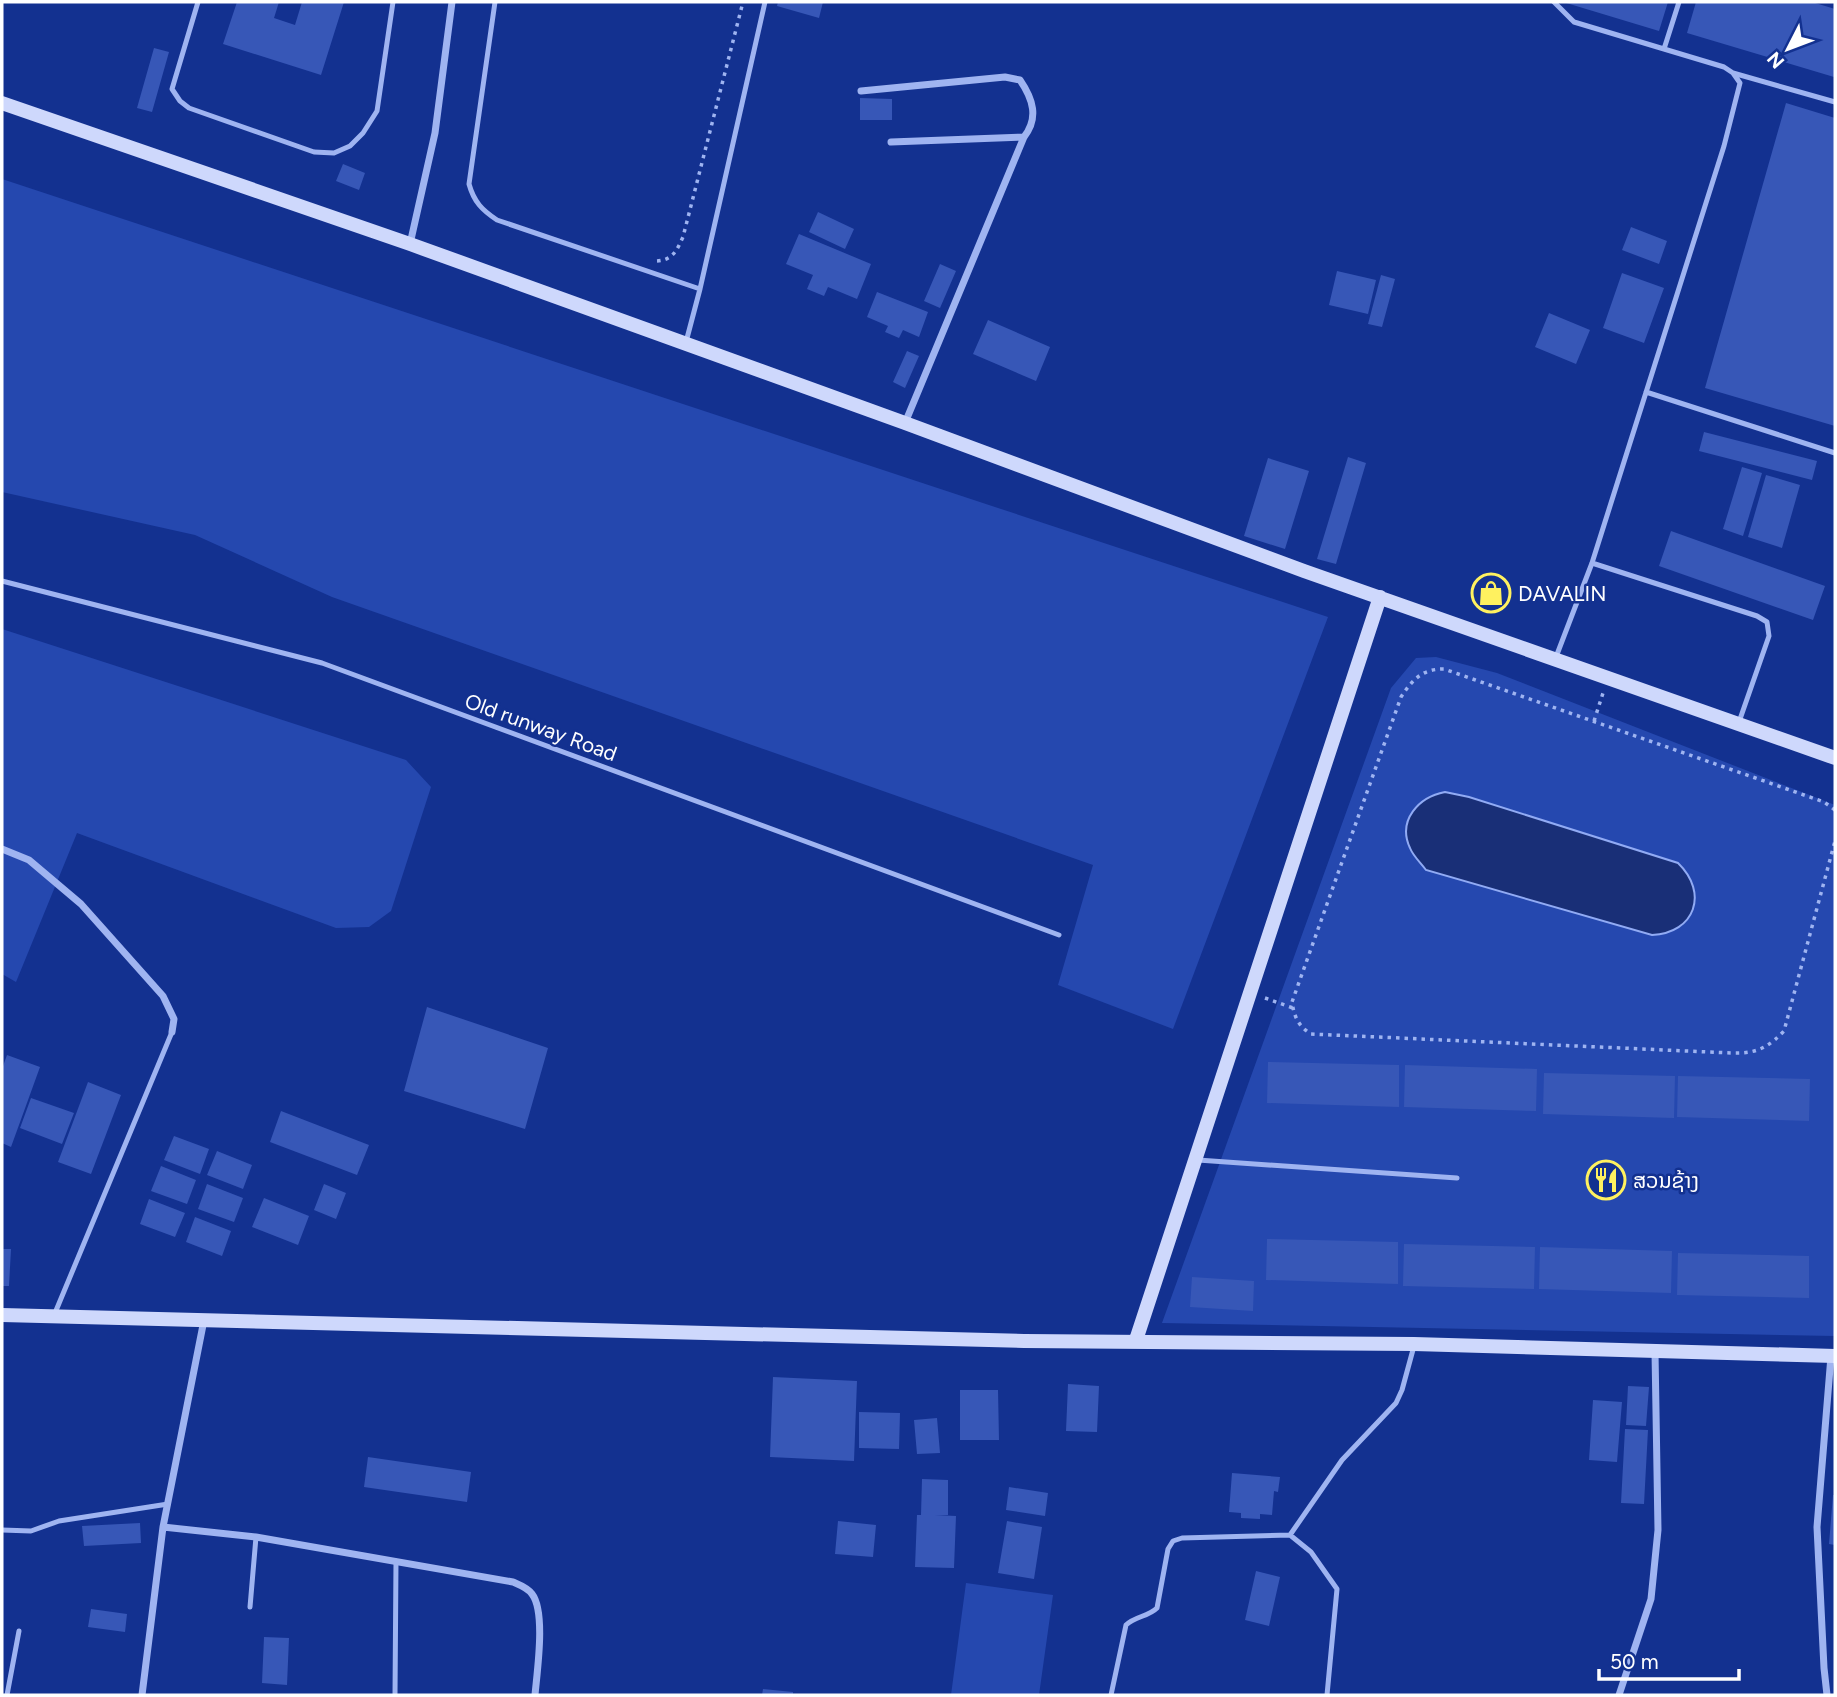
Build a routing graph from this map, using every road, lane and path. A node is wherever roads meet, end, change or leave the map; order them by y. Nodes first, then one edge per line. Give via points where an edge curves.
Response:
1 (198, 2) edge
2 (393, 2) edge
3 (452, 2) edge
4 (495, 2) edge
5 (743, 2) edge
6 (765, 2) edge
7 (1554, 2) edge
8 (1679, 2) edge
9 (1664, 49) junction
10 (1734, 73) junction
11 (861, 92) dead end
12 (1835, 102) edge
13 (2, 103) edge
14 (1024, 137) junction
15 (891, 142) dead end
16 (410, 244) junction
17 (653, 261) dead end
18 (700, 289) junction
19 (685, 345) junction
20 (1646, 392) junction
21 (905, 423) junction
22 (1835, 453) edge
23 (1592, 563) junction
24 (2, 581) edge
25 (1380, 597) junction
26 (1556, 657) junction
27 (1609, 676) junction
28 (1594, 721) junction
29 (1739, 722) junction
30 (1835, 758) edge
31 (1835, 810) edge
32 (1835, 841) edge
33 (2, 849) edge
34 (1059, 935) dead end
35 (1250, 993) junction
36 (1293, 1008) junction
37 (172, 1032) joint
38 (1195, 1160) junction
39 (1457, 1178) dead end
40 (2, 1315) edge
41 (54, 1316) junction
42 (204, 1320) junction
43 (1136, 1340) junction
44 (1414, 1345) junction
45 (1655, 1352) junction
46 (1833, 1356) edge
47 (169, 1504) junction
48 (163, 1527) junction
49 (2, 1530) edge
50 (1290, 1535) junction
51 (256, 1537) junction
52 (396, 1561) junction
53 (250, 1607) dead end
54 (19, 1631) dead end
55 (1824, 1668) junction
56 (1835, 1670) edge
57 (7, 1695) edge
58 (142, 1695) edge
59 (395, 1695) edge
60 (536, 1695) edge
61 (1111, 1695) edge
62 (1327, 1695) edge
63 (1619, 1695) edge
64 (1827, 1695) edge

1 - 2 lane via 172,89 180,102 314,152 334,153 350,146 377,111
3 - 16 street via 435,133
4 - 18 lane via 469,184 483,211 497,220
5 - 17 path via 683,237 676,253
6 - 18 lane
7 - 9 lane via 1574,22
8 - 9 lane
9 - 10 lane
10 - 12 lane
10 - 20 lane via 1740,83 1724,146
11 - 14 street via 1005,77 1020,80 1028,91 1034,119
13 - 16 street
14 - 15 street
14 - 21 street
16 - 19 street
18 - 19 lane
19 - 21 street
20 - 22 lane
20 - 23 lane
21 - 25 street
23 - 26 lane
23 - 29 lane via 1767,622 1769,635
24 - 34 lane, Old runway Road via 322,663
25 - 26 street
25 - 35 street
26 - 27 street
27 - 28 path
27 - 29 street
28 - 31 path
28 - 36 path via 1444,668 1429,669 1413,679 1401,696
29 - 30 street
32 - 36 path via 1784,1031 1758,1052 1311,1034 1299,1024
33 - 37 street via 29,860 81,904 163,996 174,1019
35 - 36 path
35 - 38 street
37 - 41 lane
38 - 39 lane
38 - 43 street
40 - 41 street
41 - 42 street
42 - 43 street
42 - 47 street
43 - 44 street
44 - 45 street
44 - 50 lane via 1396,1404 1342,1460
45 - 46 street
45 - 63 street via 1658,1530 1651,1600
46 - 55 street via 1817,1527
47 - 48 street
47 - 49 lane via 59,1521 31,1531
48 - 51 street
48 - 58 street
50 - 61 lane via 1173,1541 1157,1608 1126,1625
50 - 62 lane via 1311,1552 1337,1589
51 - 52 street
51 - 53 lane
52 - 59 lane
52 - 60 street via 513,1582 532,1594 538,1605 539,1629
54 - 57 lane
55 - 56 street
55 - 64 street

